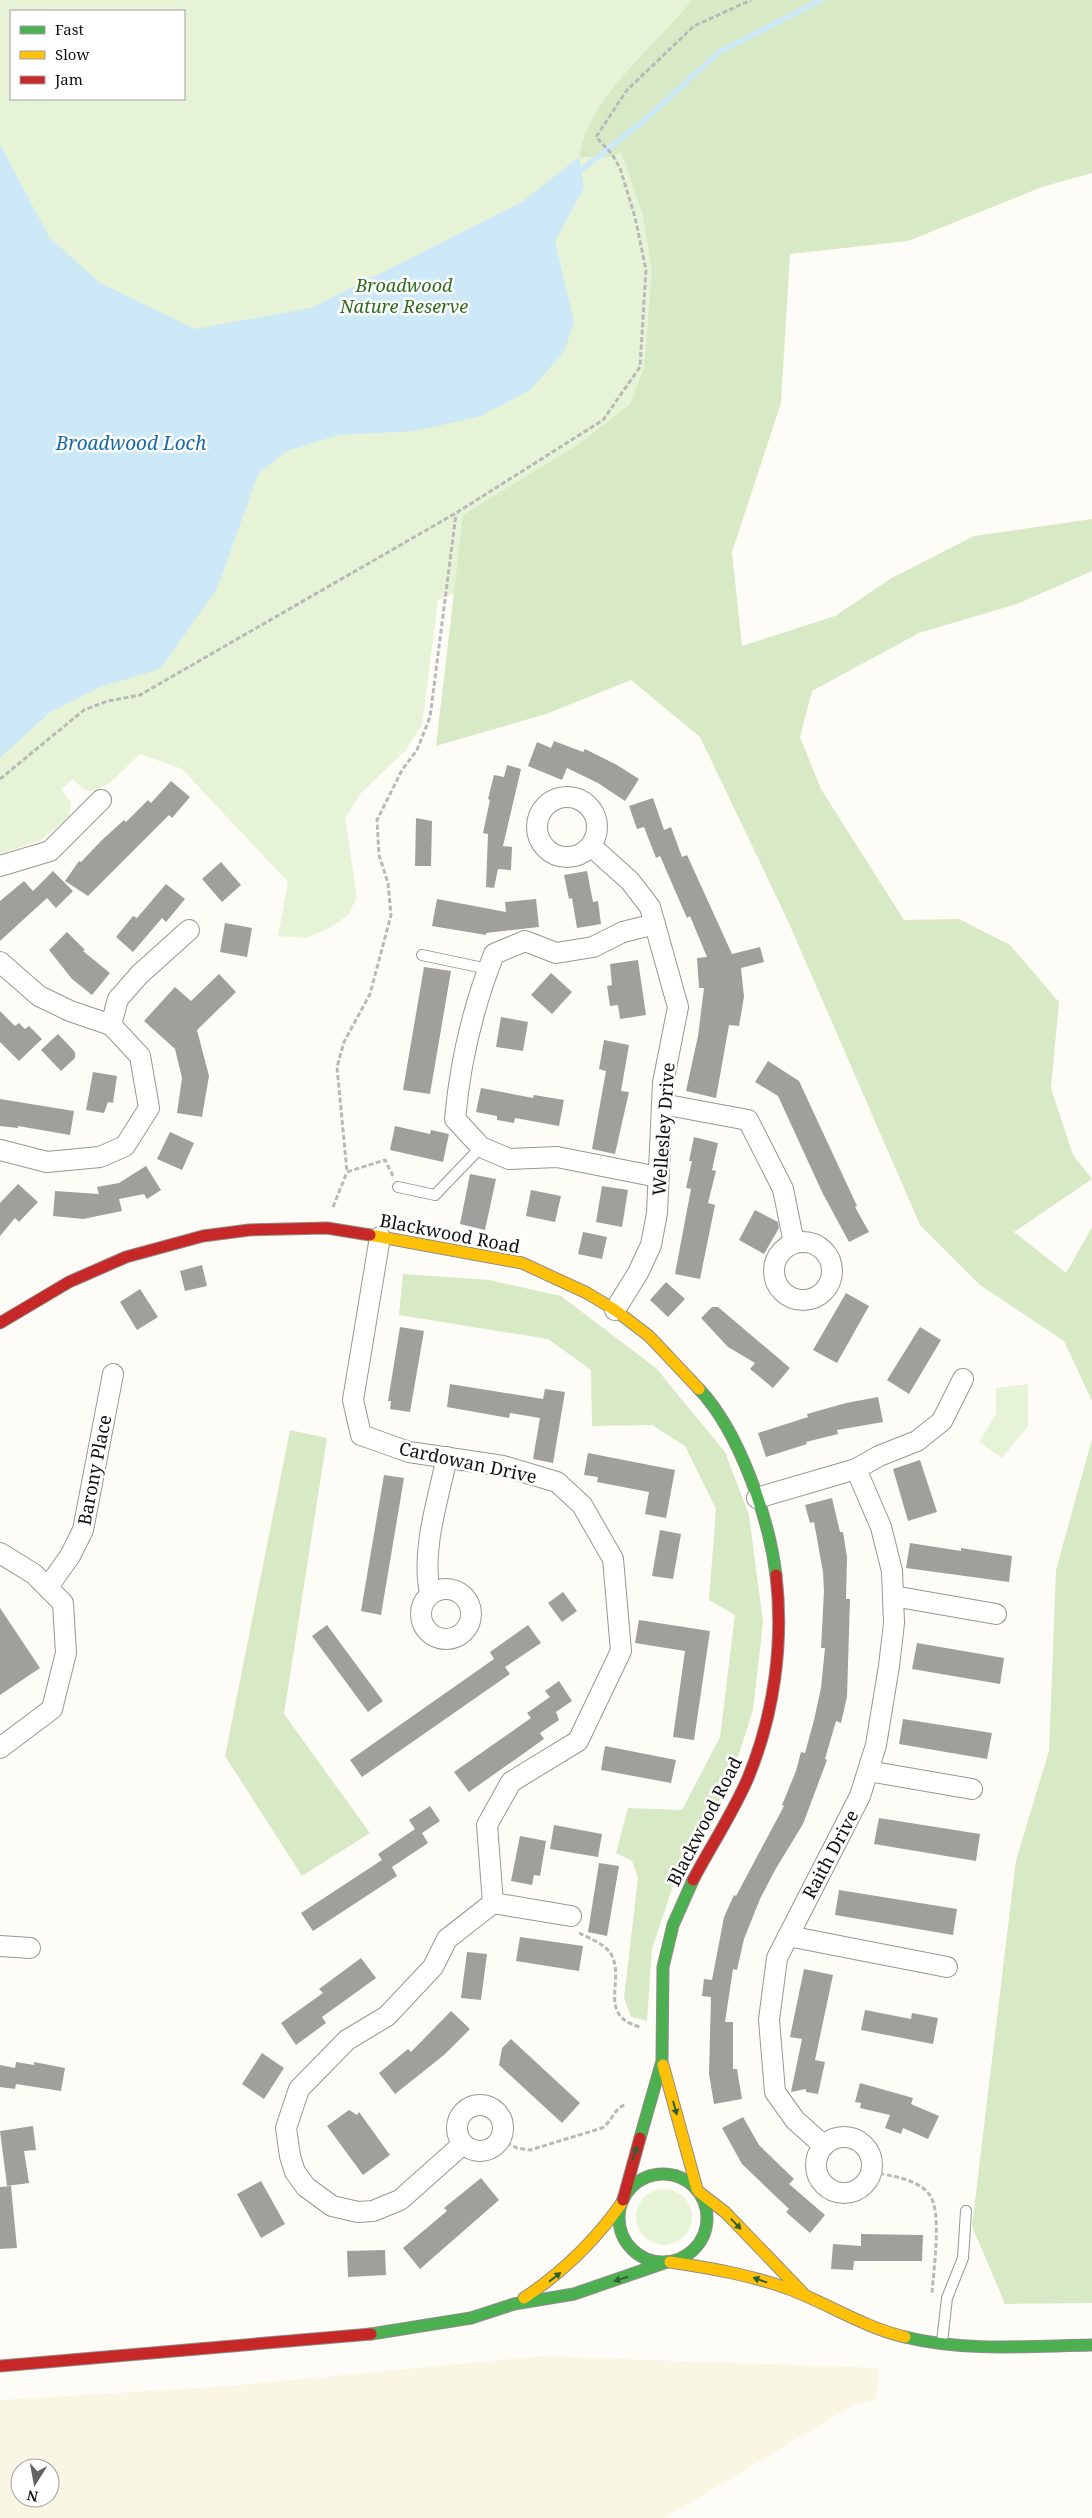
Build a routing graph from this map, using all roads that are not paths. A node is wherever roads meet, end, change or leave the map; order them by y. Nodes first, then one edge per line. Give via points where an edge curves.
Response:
1 (101, 800) dead end
2 (591, 846) dead end
3 (0, 866) edge
4 (655, 924) junction
5 (189, 930) dead end
6 (422, 955) dead end
7 (0, 962) edge
8 (488, 969) junction
9 (111, 1025) junction
10 (662, 1104) junction
11 (481, 1147) junction
12 (0, 1150) edge
13 (658, 1178) junction
14 (398, 1187) road end
15 (380, 1238) junction
16 (794, 1243) dead end
17 (615, 1310) junction
18 (0, 1323) edge
19 (113, 1374) dead end
20 (963, 1379) dead end
21 (447, 1457) junction
22 (856, 1469) junction
23 (757, 1498) junction
24 (0, 1554) edge
25 (48, 1587) junction
26 (430, 1593) dead end
27 (893, 1596) junction
28 (996, 1614) dead end
29 (0, 1748) edge
30 (868, 1770) junction
31 (972, 1788) dead end
32 (493, 1904) junction
33 (571, 1916) road end
34 (788, 1936) junction
35 (0, 1946) edge
36 (30, 1948) dead end
37 (947, 1967) dead end
38 (662, 2061) junction
39 (464, 2144) junction
40 (823, 2145) junction
41 (698, 2191) junction
42 (622, 2202) junction
43 (966, 2210) dead end
44 (668, 2262) junction
45 (806, 2296) junction
46 (514, 2304) junction
47 (942, 2342) junction
48 (1092, 2346) edge
49 (0, 2366) edge

1 - 3 street via 50,851
2 - 4 street, Wellesley Drive via 630,881 650,907
4 - 8 street via 623,932 593,947 556,953 525,941 494,954
4 - 10 street, Wellesley Drive via 678,1007
5 - 9 street via 140,974 118,999
6 - 8 lane
7 - 9 street via 40,996 70,1011
8 - 11 street via 458,1077 455,1119
9 - 12 street via 140,1056 148,1108 125,1146 100,1157 47,1162
10 - 13 street, Wellesley Drive
10 - 16 street via 748,1120 782,1189
11 - 13 street via 509,1159 558,1157
11 - 14 lane via 435,1195
13 - 17 street, Wellesley Drive via 651,1245
15 - 17 street, Blackwood Road via 522,1263 587,1293
15 - 18 street, Blackwood Road via 327,1228 249,1230 203,1236 126,1257 69,1282
15 - 21 street, Cardowan Drive via 353,1400 361,1435 409,1452
17 - 23 street, Blackwood Road via 649,1336 703,1393 732,1438
19 - 25 street, Barony Place via 82,1530 70,1556
20 - 22 street via 942,1421 917,1441
21 - 26 street via 426,1575
21 - 32 street, Cardowan Drive via 504,1466 557,1482 582,1506 613,1559 621,1651 578,1741 511,1782 488,1825
22 - 23 street
22 - 27 street, Raith Drive via 881,1527 892,1571
23 - 38 street, Blackwood Road via 772,1543 777,1586 780,1630 775,1677 761,1743 747,1780 685,1894 673,1925 664,1967
24 - 25 street via 34,1574
25 - 29 street via 63,1603 66,1654 52,1708
27 - 28 street
27 - 30 street, Raith Drive via 894,1623 889,1666 876,1745
30 - 31 street
30 - 34 street, Raith Drive via 860,1796
32 - 33 street
32 - 39 street via 447,1939 433,1967 387,2016 347,2040 299,2088 286,2128 293,2164 306,2187 332,2206 358,2212 373,2211 400,2200
34 - 37 street
34 - 40 street, Raith Drive via 773,1971 770,2020 775,2092 795,2120
35 - 36 street
38 -> 41 street, Blackwood Road
42 -> 38 street, Blackwood Road
39 - 39 street via 483,2150 500,2139 500,2117 489,2106 473,2106 461,2115 459,2137
40 - 40 street via 816,2160 818,2177 828,2188 846,2193 860,2188 872,2172 869,2149 859,2140 838,2136
41 - 42 street via 678,2176 661,2174 634,2185
41 - 44 street via 706,2210 703,2238 689,2254
41 -> 45 street via 725,2212
42 - 44 street via 620,2226 628,2245 646,2258
46 -> 42 street via 572,2264
43 - 47 lane via 963,2258 947,2298
45 -> 44 street via 731,2272
44 -> 46 street via 574,2294
45 - 47 street via 883,2332
46 - 49 street via 471,2318 389,2332
47 - 48 street

